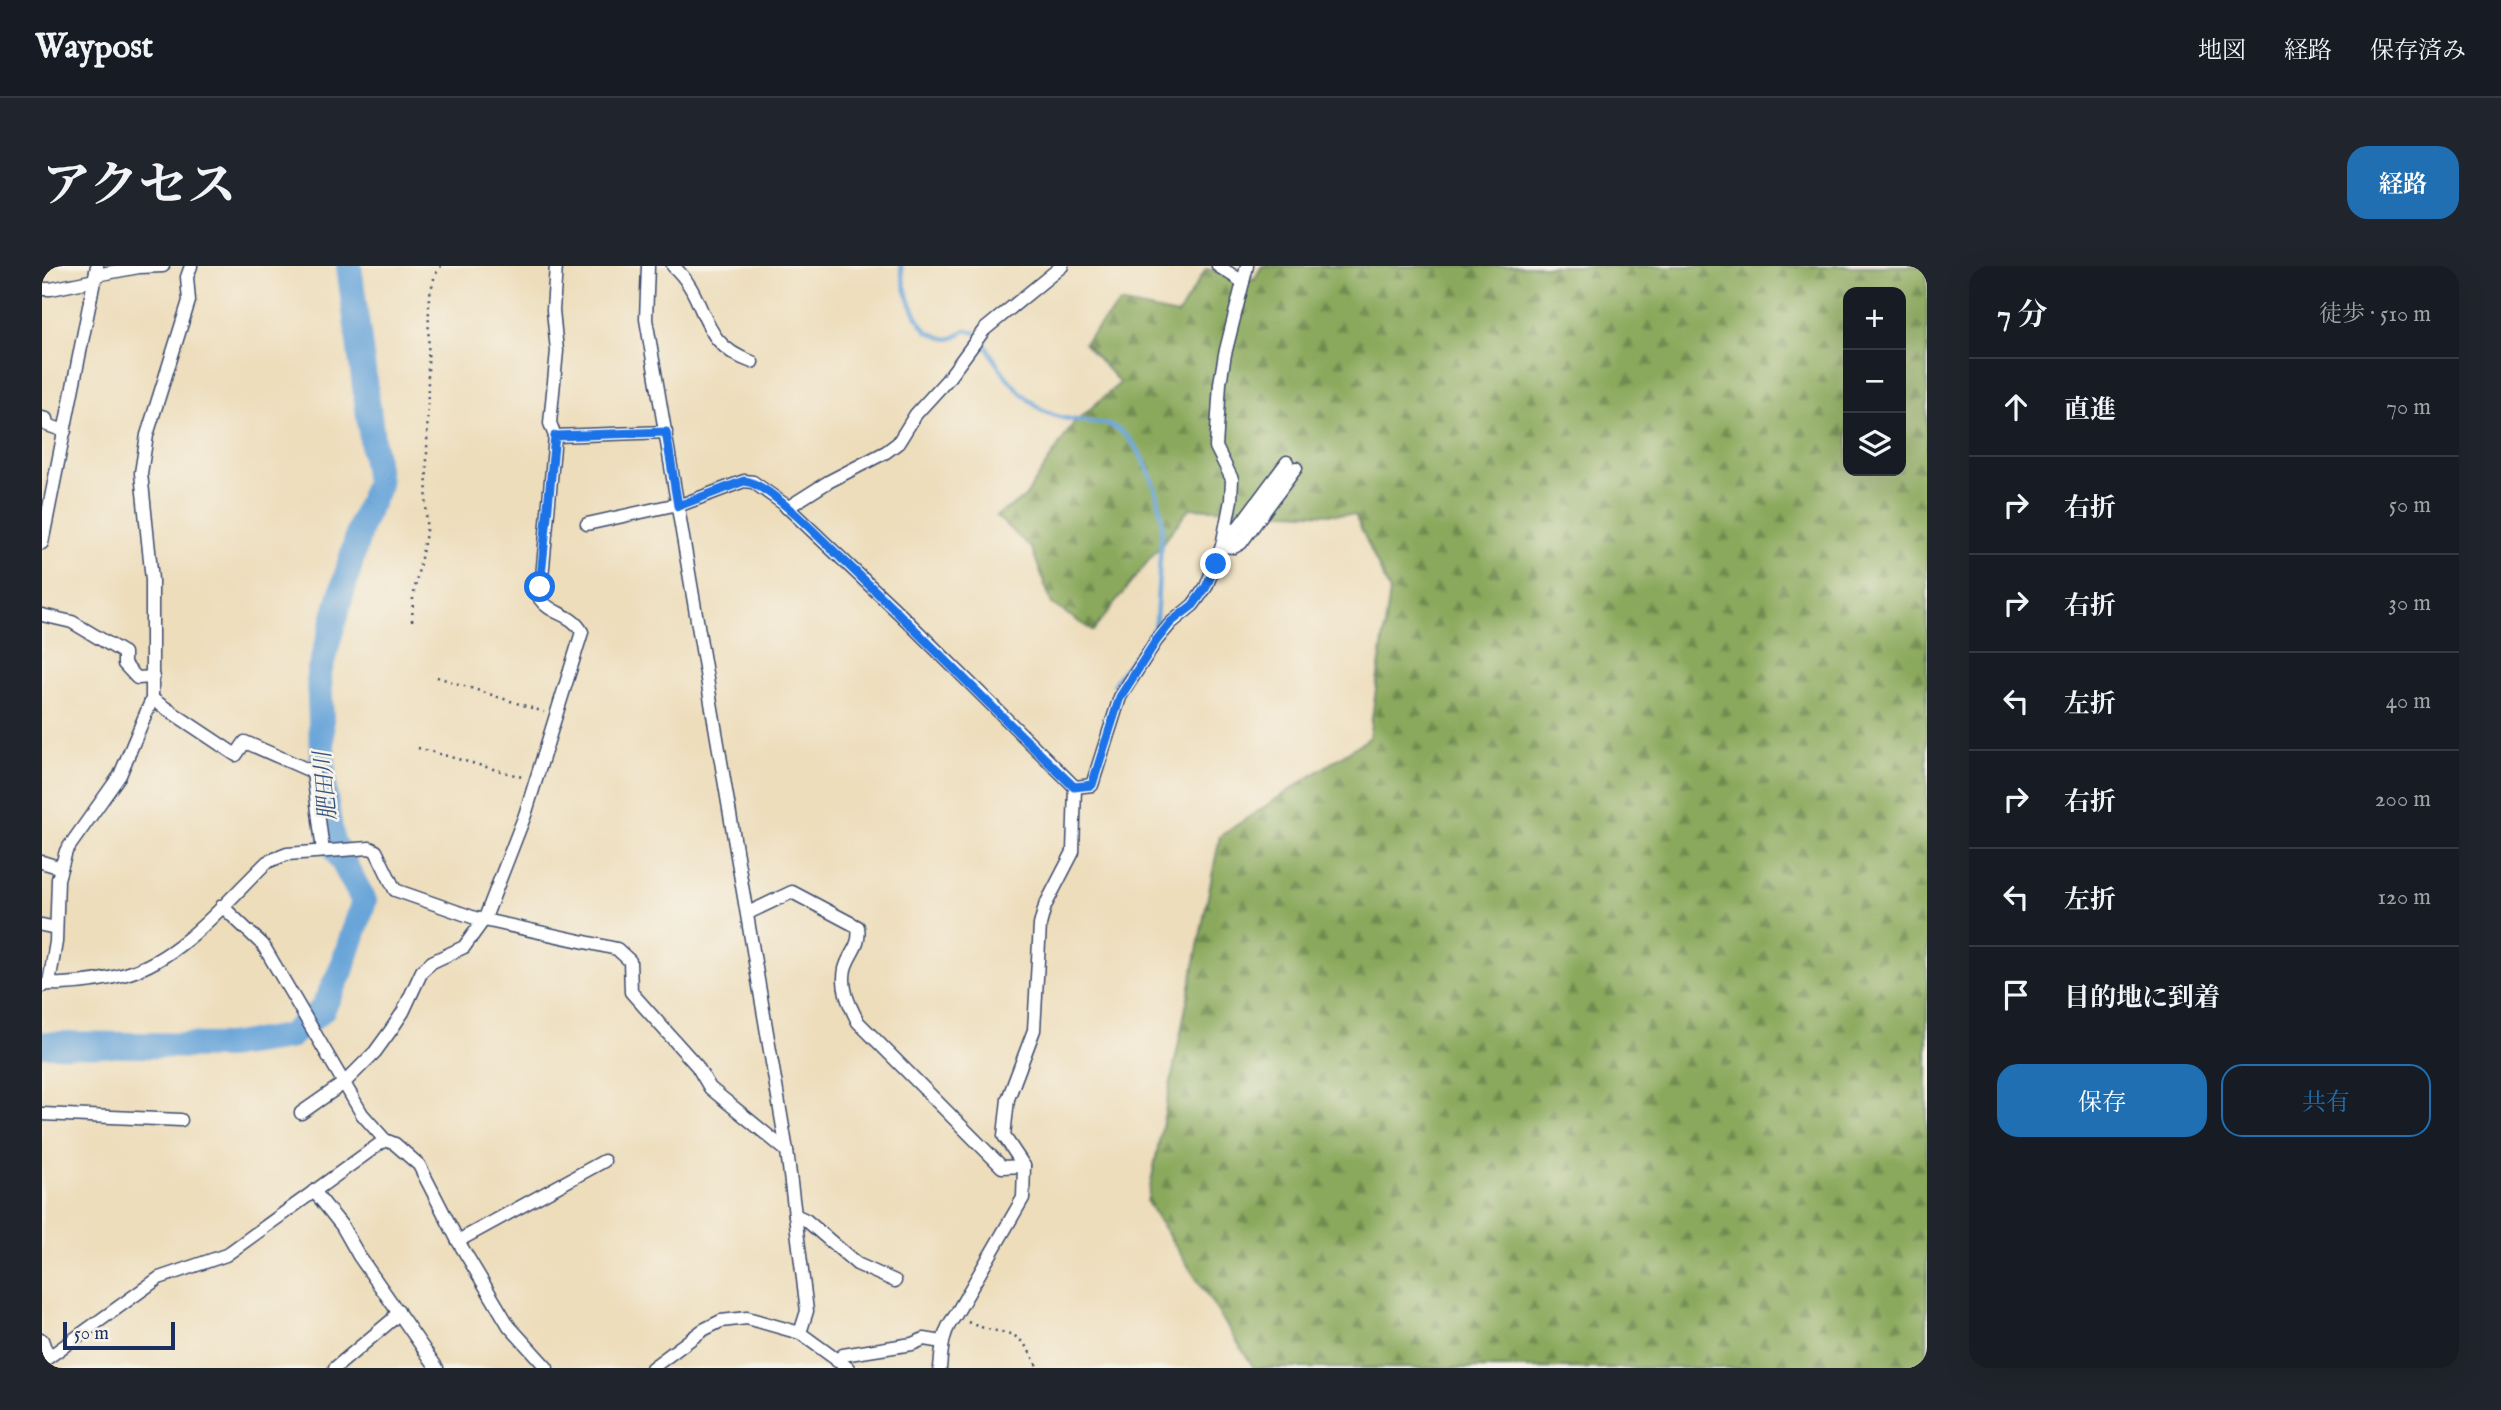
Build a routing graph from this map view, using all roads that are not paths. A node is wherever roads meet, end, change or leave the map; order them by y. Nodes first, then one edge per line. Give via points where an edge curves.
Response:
1 (163, 266) edge
2 (191, 266) edge
3 (556, 266) edge
4 (648, 266) edge
5 (673, 266) edge
6 (1062, 266) edge
7 (1217, 266) edge
8 (1247, 266) edge
9 (96, 273) edge
10 (1243, 282) junction
11 (42, 289) edge
12 (752, 362) dead end
13 (42, 418) edge
14 (65, 431) junction
15 (666, 432) junction
16 (555, 436) junction
17 (1292, 465) dead end
18 (784, 504) junction
19 (678, 505) junction
20 (587, 524) dead end
21 (1223, 542) junction
22 (42, 543) edge
23 (42, 615) edge
24 (153, 677) junction
25 (152, 699) junction
26 (1074, 787) junction
27 (323, 851) junction
28 (42, 862) edge
29 (61, 869) junction
30 (222, 906) junction
31 (748, 913) junction
32 (485, 918) junction
33 (42, 925) edge
34 (56, 928) junction
35 (45, 985) edge
36 (344, 1083) junction
37 (301, 1113) dead end
38 (42, 1114) edge
39 (181, 1120) dead end
40 (385, 1140) junction
41 (787, 1151) junction
42 (604, 1161) dead end
43 (1024, 1166) junction
44 (314, 1191) junction
45 (795, 1215) junction
46 (458, 1241) junction
47 (895, 1281) dead end
48 (398, 1311) junction
49 (800, 1333) junction
50 (42, 1340) edge
51 (942, 1342) junction
52 (45, 1359) edge
53 (837, 1364) edge
54 (335, 1368) edge
55 (437, 1368) edge
56 (547, 1368) edge
57 (652, 1368) edge
58 (940, 1368) edge

1 - 9 street
2 - 24 street via 189,301 147,435 141,473 152,580
3 - 16 street via 550,423
4 - 15 street via 646,319
5 - 12 street via 687,281 718,342 738,358
6 - 18 street via 984,330 898,443 787,508
7 - 10 street
8 - 10 street
9 - 11 street
9 - 14 street
10 - 21 street via 1224,354 1217,416 1216,447 1232,479
13 - 14 street via 47,425
14 - 22 street
15 - 16 street
15 - 19 street
16 - 32 street via 540,599 544,606 577,622 582,632 536,782
17 - 21 street via 1241,543 1234,547
18 - 19 street via 753,482 744,481
18 - 26 street
19 - 20 street
19 - 31 street
21 - 26 street via 1206,587 1156,641 1120,697 1092,785
23 - 24 street via 72,622 124,653 124,664 137,678
24 - 25 street
25 - 27 street via 236,755 245,742 313,772
25 - 29 street via 120,775 66,851
26 - 43 street via 1073,852 1040,925 1034,1030 1008,1100 1004,1136
27 - 30 street via 275,858
27 - 32 street via 370,848 376,851 396,890
28 - 29 street
29 - 34 street
30 - 35 street via 174,950 139,970 106,979
30 - 36 street via 263,946
31 - 41 street
31 - 43 street via 792,892 858,927 860,940 845,968 844,994 858,1022 1002,1167
32 - 36 street via 464,947 422,971 391,1030
32 - 41 street via 617,949 630,961 631,992 697,1066 710,1088
33 - 34 street
34 - 35 street
36 - 37 street
36 - 40 street
38 - 39 street
40 - 44 street
40 - 46 street via 419,1165
41 - 45 street
42 - 46 street
43 - 51 street via 1023,1198 946,1327
44 - 48 street
44 - 52 street via 226,1255 159,1278
45 - 47 street via 858,1264
45 - 49 street via 807,1311
46 - 56 street via 509,1326
48 - 54 street
48 - 55 street
49 - 53 street
49 - 57 street via 747,1318 721,1321
50 - 52 street
51 - 53 street via 924,1339 843,1355
51 - 58 street

